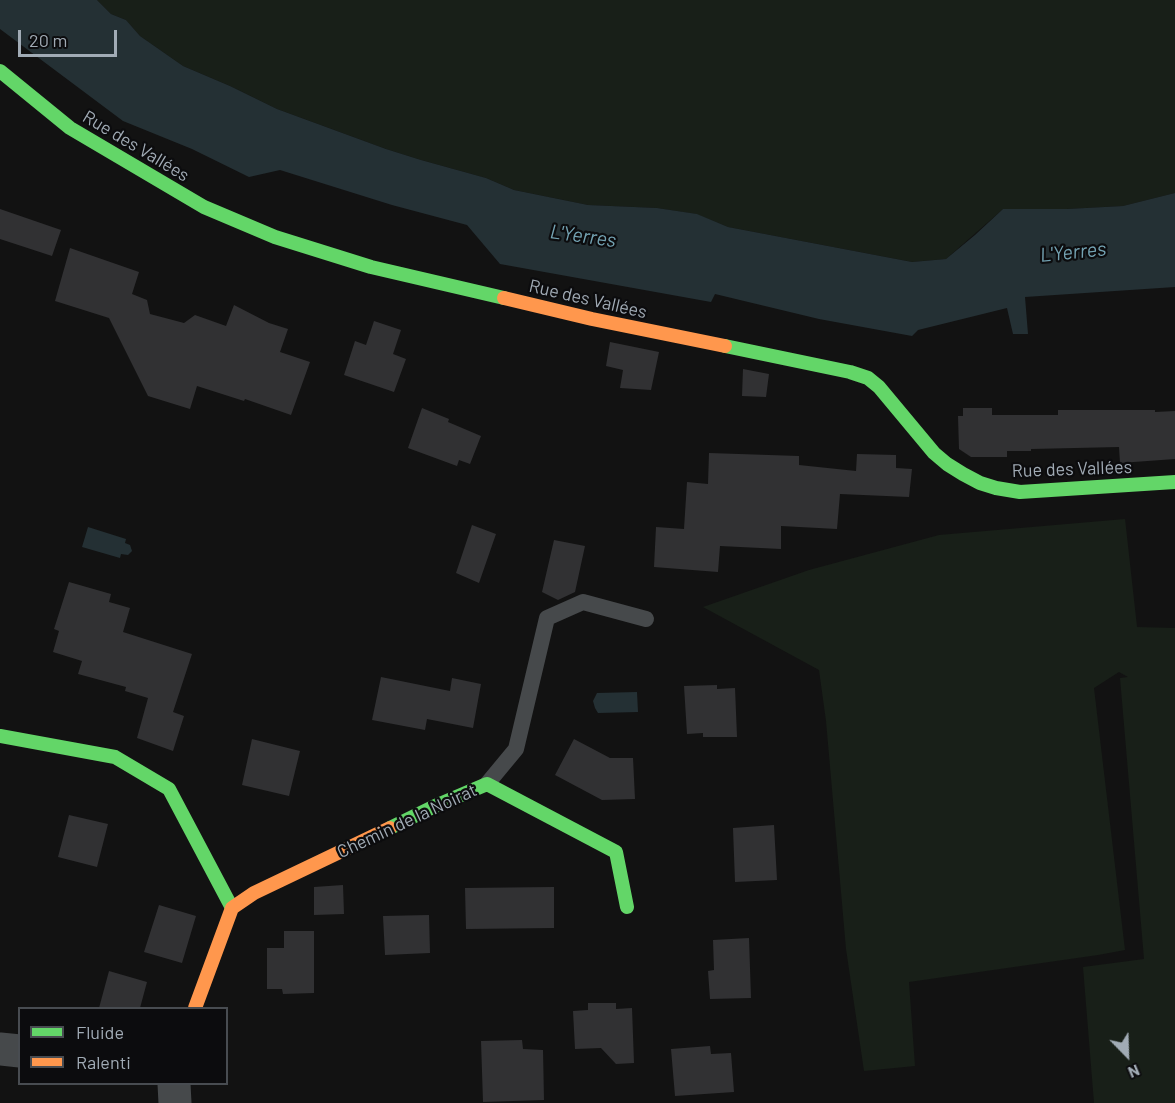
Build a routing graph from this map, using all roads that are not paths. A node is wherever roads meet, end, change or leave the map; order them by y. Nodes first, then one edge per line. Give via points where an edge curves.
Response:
1 (0, 71) edge
2 (1175, 482) edge
3 (646, 619) dead end
4 (0, 736) edge
5 (487, 784) junction
6 (627, 907) dead end
7 (232, 908) junction
8 (195, 1007) edge
9 (0, 1049) edge
10 (18, 1051) edge
11 (174, 1085) edge
12 (175, 1103) edge

1 - 2 street, Rue des Vallées via 70,128 204,207 275,237 371,267 868,378 934,453 963,474 996,488 1020,492
3 - 5 lane, Chemin de la Noirat via 583,602 547,618 516,749
4 - 7 street via 115,757 169,789
5 - 6 street via 616,852
5 - 7 street, Chemin de la Noirat via 254,893
7 - 8 street
9 - 10 street
11 - 12 street

